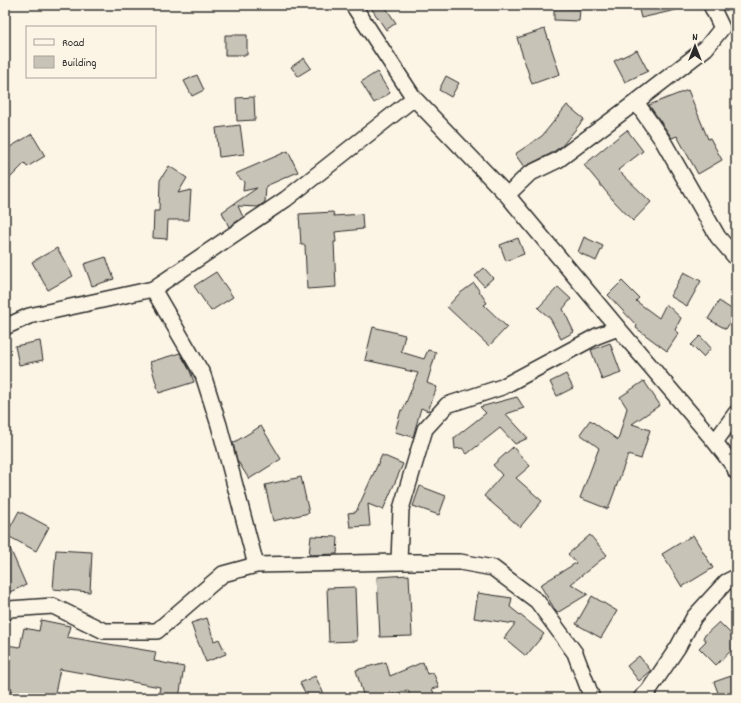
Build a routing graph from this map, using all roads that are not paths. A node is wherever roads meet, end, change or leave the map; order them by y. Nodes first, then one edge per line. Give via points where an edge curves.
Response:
1 (353, 5) edge
2 (712, 5) edge
3 (414, 98) junction
4 (636, 102) junction
5 (507, 195) junction
6 (736, 258) edge
7 (153, 289) junction
8 (5, 328) edge
9 (618, 328) junction
10 (736, 413) edge
11 (715, 442) junction
12 (736, 472) edge
13 (399, 562) junction
14 (256, 565) junction
15 (736, 577) edge
16 (5, 613) edge
17 (592, 698) edge
18 (641, 698) edge

1 - 3 street
2 - 4 street via 722,28 706,48
3 - 5 street
3 - 7 street via 286,199
4 - 5 street via 558,160 529,174
4 - 6 street via 663,142 718,237
5 - 9 street
7 - 8 street via 28,316
7 - 14 street via 203,375
9 - 11 street
9 - 13 street via 597,336 502,387 447,405 425,429 401,509
10 - 11 street
11 - 12 street
13 - 14 street
13 - 17 street via 460,562 493,568 538,601 575,652
14 - 16 street via 222,574 157,631 104,631 53,606 9,609
15 - 18 street via 726,582 694,617 678,647

